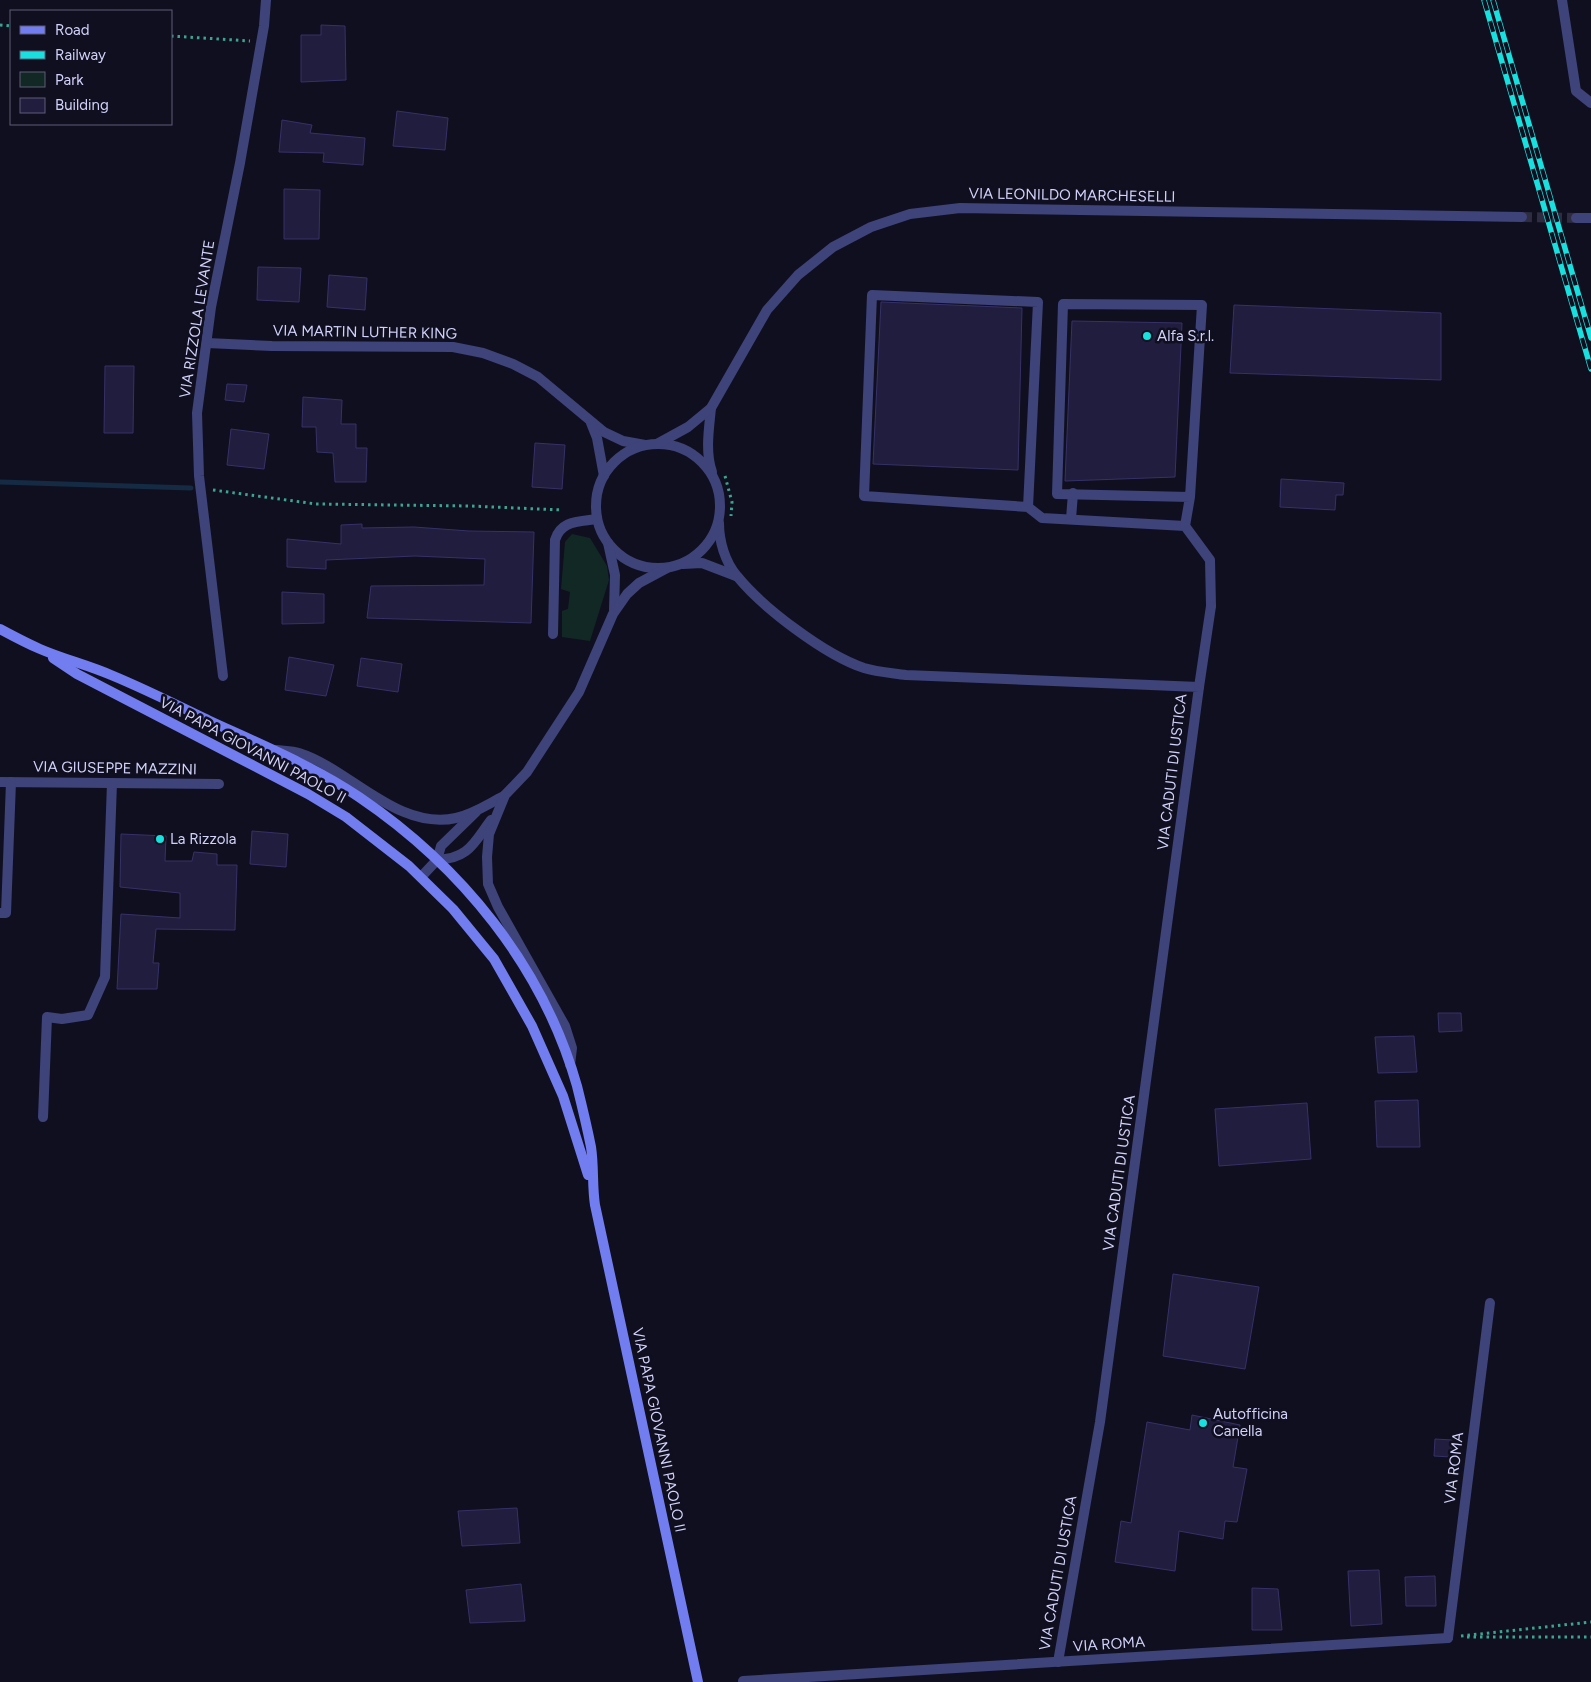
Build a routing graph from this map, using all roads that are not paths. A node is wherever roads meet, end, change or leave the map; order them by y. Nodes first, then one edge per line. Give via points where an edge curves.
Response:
1 (266, 0) edge
2 (1562, 0) edge
3 (1591, 103) edge
4 (1522, 217) tunnel mouth
5 (1576, 218) tunnel mouth
6 (1591, 218) edge
7 (207, 343) junction
8 (711, 408) junction
9 (591, 422) junction
10 (657, 444) junction
11 (645, 445) junction
12 (604, 476) junction
13 (716, 482) junction
14 (1073, 493) junction
15 (1190, 497) junction
16 (1028, 506) junction
17 (597, 518) junction
18 (1071, 519) junction
19 (718, 522) junction
20 (1185, 526) junction
21 (608, 543) junction
22 (683, 564) junction
23 (667, 568) junction
24 (736, 576) junction
25 (613, 614) junction
26 (0, 629) edge
27 (553, 634) dead end
28 (40, 649) junction
29 (223, 676) dead end
30 (1199, 687) junction
31 (270, 749) junction
32 (5, 782) edge
33 (112, 783) junction
34 (219, 784) dead end
35 (505, 795) junction
36 (477, 812) junction
37 (496, 812) junction
38 (437, 860) junction
39 (421, 877) junction
40 (0, 913) edge
41 (570, 1066) junction
42 (43, 1118) dead end
43 (592, 1185) junction
44 (1490, 1303) dead end
45 (1058, 1662) junction
46 (743, 1681) edge
47 (698, 1682) edge

1 - 7 street, VIA RIZZOLA LEVANTE
2 - 3 street via 1576,91
4 - 8 street, VIA LEONILDO MARCHESELLI via 960,208 910,214 870,227 833,247 798,275 768,310
5 - 6 street
7 - 9 street, VIA MARTIN LUTHER KING via 453,347 483,353 538,377
7 - 29 street, VIA RIZZOLA LEVANTE via 197,413 201,488
8 - 10 street, VIA LEONILDO MARCHESELLI via 688,427
8 - 13 street, VIA LEONILDO MARCHESELLI via 709,465
9 - 11 street, VIA MARTIN LUTHER KING via 623,441
9 - 12 street
10 - 11 street
10 - 13 street via 685,450 701,461
11 - 12 street via 619,458
12 - 17 street via 596,504
13 - 19 street via 720,497
14 - 15 street
14 - 15 street via 1057,494 1063,304 1202,305
14 - 18 street
15 - 20 street
16 - 16 street via 864,496 872,295 1038,302
16 - 18 street via 1042,518
17 - 21 street
17 - 27 street via 564,524 558,530 555,540
18 - 20 street
19 - 22 street via 709,544
19 - 24 street, VIA CADUTI DI USTICA via 718,537
20 - 30 street, VIA CADUTI DI USTICA via 1210,560 1211,606
21 - 23 street via 629,562 650,568
21 - 25 street via 614,575
22 - 23 street
22 - 24 street, VIA CADUTI DI USTICA via 702,563
23 - 25 street via 639,583
24 - 30 street, VIA CADUTI DI USTICA via 783,620 823,648 864,668 906,675
25 - 35 street via 580,692 527,772
26 - 28 main road, VIA PAPA GIOVANNI PAOLO II
28 - 31 main road, VIA PAPA GIOVANNI PAOLO II via 111,675
28 - 39 main road, VIA PAPA GIOVANNI PAOLO II via 77,674 308,794 346,817
30 - 45 street, VIA CADUTI DI USTICA via 1100,1422
31 - 36 street, VIA PAPA GIOVANNI PAOLO II via 299,753 392,807 424,818 453,818
31 - 38 main road, VIA PAPA GIOVANNI PAOLO II via 357,796
32 - 33 street, VIA GIUSEPPE MAZZINI
32 - 40 street, VIA GIUSEPPE MAZZINI via 6,913
33 - 34 street, VIA GIUSEPPE MAZZINI
33 - 42 street via 104,977 88,1015 62,1019 47,1017
35 - 36 street, VIA PAPA GIOVANNI PAOLO II
35 - 37 street, VIA PAPA GIOVANNI PAOLO II
36 - 38 street via 442,846
37 - 38 street via 464,854 454,859
37 - 41 street, VIA PAPA GIOVANNI PAOLO II via 489,834 488,884 565,1026 572,1048
38 - 39 street
38 - 41 main road, VIA PAPA GIOVANNI PAOLO II via 484,908 526,968 552,1019
39 - 43 main road, VIA PAPA GIOVANNI PAOLO II via 453,908 494,959 532,1026 563,1096
41 - 43 main road, VIA PAPA GIOVANNI PAOLO II via 591,1149
43 - 47 main road, VIA PAPA GIOVANNI PAOLO II
44 - 45 street, VIA ROMA via 1448,1638
45 - 46 street, VIA ROMA

